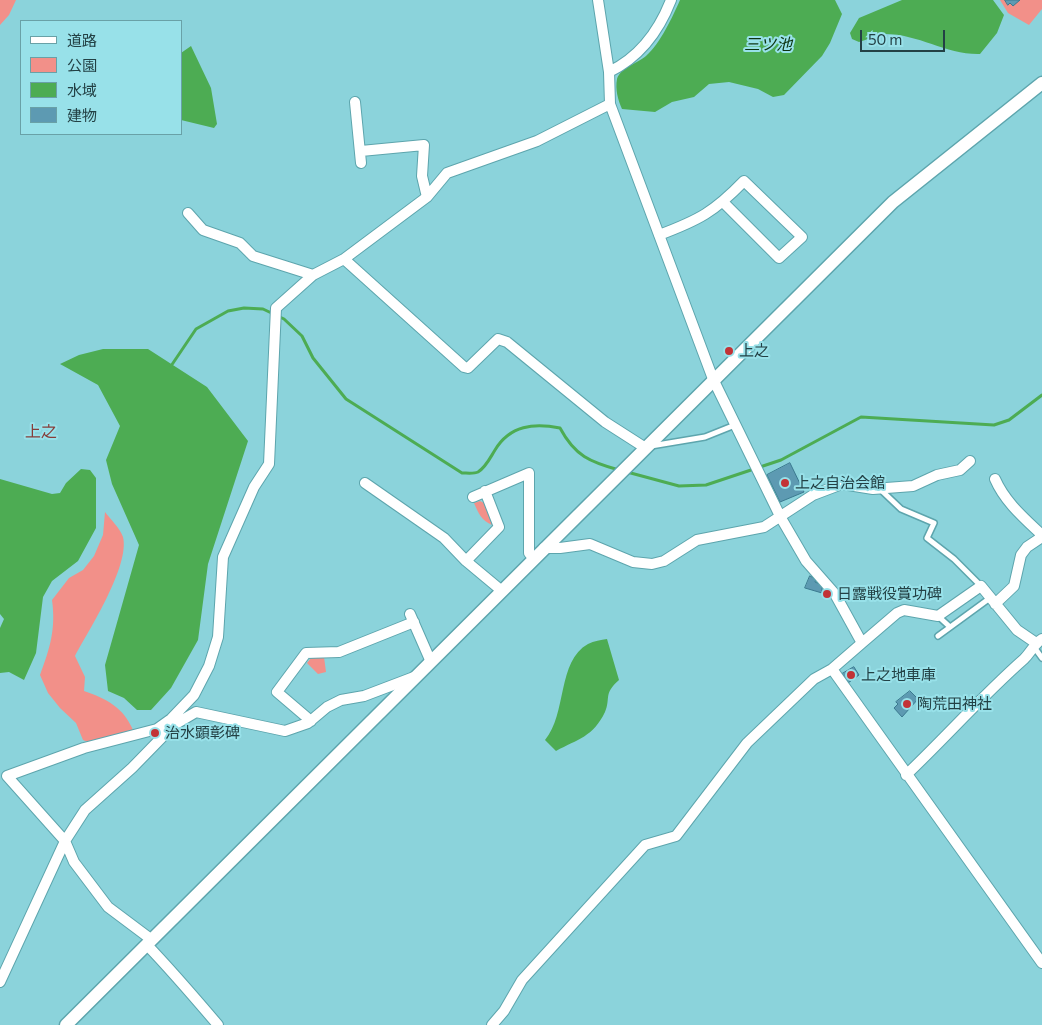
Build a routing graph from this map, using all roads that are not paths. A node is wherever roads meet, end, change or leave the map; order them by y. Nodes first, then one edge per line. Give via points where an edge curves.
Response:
1 (598, 0) edge
2 (671, 0) edge
3 (609, 72) junction
4 (1042, 83) edge
5 (355, 102) dead end
6 (610, 104) junction
7 (361, 151) junction
8 (361, 163) dead end
9 (427, 197) junction
10 (723, 202) junction
11 (188, 213) dead end
12 (659, 235) junction
13 (344, 259) junction
14 (313, 275) junction
15 (713, 379) junction
16 (735, 425) junction
17 (644, 447) junction
18 (970, 461) dead end
19 (995, 479) dead end
20 (365, 483) dead end
21 (881, 489) junction
22 (485, 491) junction
23 (473, 497) dead end
24 (781, 518) junction
25 (1042, 536) edge
26 (544, 548) junction
27 (534, 559) junction
28 (466, 561) junction
29 (981, 586) junction
30 (502, 591) junction
31 (993, 601) junction
32 (938, 616) junction
33 (950, 627) junction
34 (938, 636) dead end
35 (862, 643) junction
36 (1037, 643) edge
37 (1042, 658) edge
38 (431, 662) junction
39 (832, 670) junction
40 (419, 674) junction
41 (311, 721) junction
42 (160, 732) junction
43 (906, 776) junction
44 (65, 841) junction
45 (150, 943) junction
46 (1042, 963) edge
47 (0, 982) edge
48 (66, 1025) edge
49 (218, 1025) edge
50 (492, 1025) edge

1 - 3 street
2 - 3 street via 664,16 638,53
3 - 6 street
4 - 15 street via 893,202
5 - 7 street
6 - 9 street via 538,142 447,173
6 - 12 street
7 - 8 street
7 - 9 street via 424,145 422,176
9 - 13 street
10 - 10 street via 744,181 802,237 779,258
10 - 12 street via 697,221
11 - 14 street via 204,230 240,243 253,256
12 - 15 street
13 - 14 street
13 - 17 street via 464,368 468,368 498,339 507,342 605,422
14 - 42 street via 276,308 268,464 254,487 223,557 218,637 209,666 194,695
15 - 16 street
15 - 17 street
16 - 17 lane via 705,437
16 - 24 street
17 - 26 street
18 - 21 street via 960,470 937,475 912,486
19 - 25 street via 1011,505
20 - 28 street via 444,538
21 - 24 street via 842,484 813,495
21 - 29 lane via 901,510 934,523 927,538
22 - 23 street
22 - 27 street via 529,473 529,553
22 - 28 street via 499,527
24 - 26 street via 764,527 696,540 664,561 652,564 633,562 590,544
24 - 35 street via 806,561 835,594
25 - 31 street via 1021,555 1014,586
26 - 27 street
27 - 30 street
28 - 30 street
29 - 31 street
29 - 32 street
30 - 38 street
31 - 33 lane
31 - 36 street via 1017,630
32 - 33 lane
32 - 35 street via 904,610
33 - 34 lane
35 - 39 street
36 - 37 lane
36 - 43 street via 1031,653
38 - 40 street
38 - 41 street via 412,618 339,652 306,653 277,692
39 - 43 street
39 - 50 street via 814,679 747,743 676,836 645,845 522,980
40 - 41 street via 364,696 341,700
40 - 45 street
41 - 42 street via 296,729 278,731 196,712
42 - 44 street via 132,768 85,810
42 - 44 street via 84,748 7,776
43 - 46 street
44 - 45 street via 74,862 108,906
44 - 47 street
45 - 48 street
45 - 49 street

